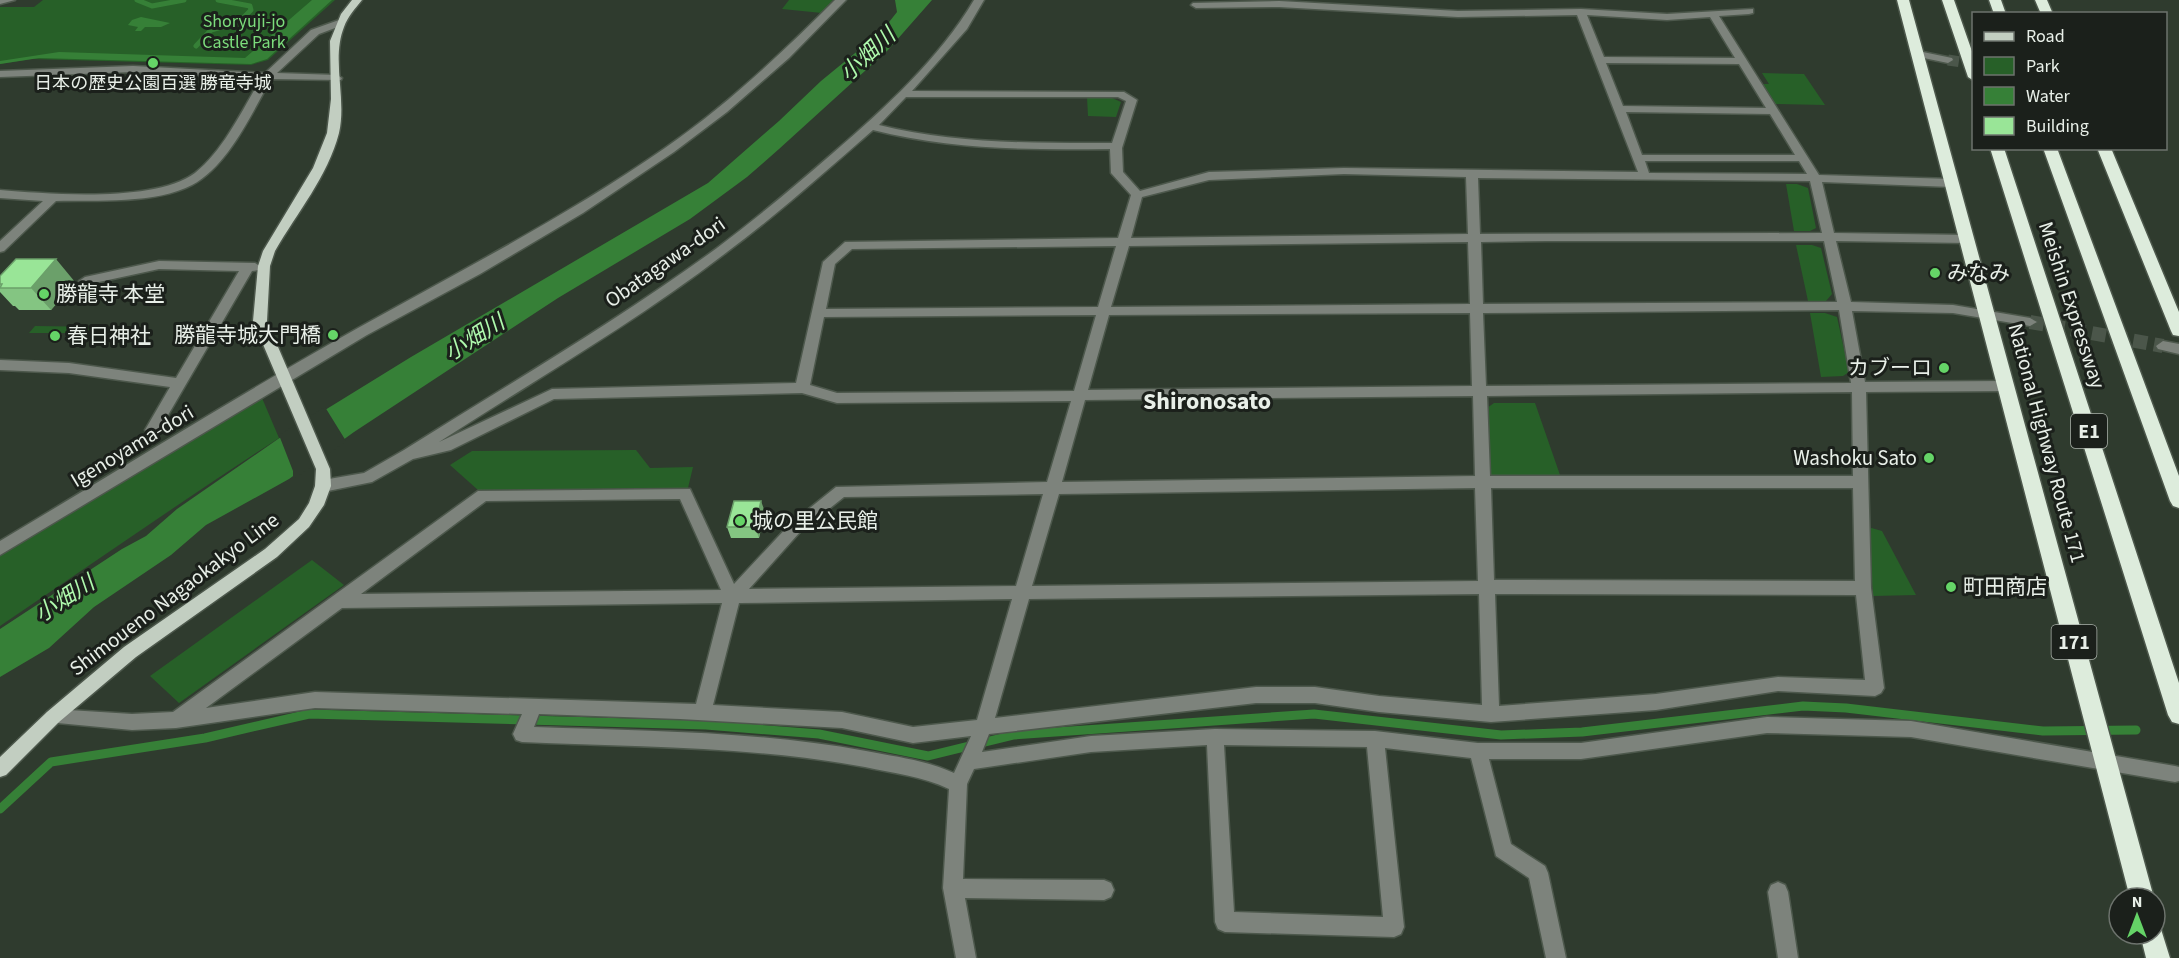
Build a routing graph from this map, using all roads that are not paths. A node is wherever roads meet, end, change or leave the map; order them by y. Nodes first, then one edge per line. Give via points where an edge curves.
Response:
1 (10, 0) edge
2 (357, 0) edge
3 (841, 0) edge
4 (979, 0) edge
5 (1903, 0) edge
6 (1948, 0) edge
7 (0, 1) edge
8 (1196, 4) dead end
9 (1369, 4) edge
10 (1749, 11) dead end
11 (1581, 12) junction
12 (1713, 14) junction
13 (339, 23) junction
14 (1917, 54) junction
15 (1598, 60) junction
16 (1948, 60) tunnel mouth
17 (1743, 61) junction
18 (1972, 71) edge
19 (0, 75) edge
20 (268, 76) junction
21 (337, 78) junction
22 (903, 94) junction
23 (1618, 109) junction
24 (1773, 111) junction
25 (871, 126) junction
26 (1116, 146) junction
27 (1998, 150) edge
28 (2051, 150) edge
29 (2105, 150) edge
30 (1637, 158) junction
31 (1802, 158) junction
32 (1472, 174) junction
33 (1645, 176) junction
34 (1815, 178) junction
35 (1952, 183) junction
36 (0, 194) edge
37 (1137, 195) junction
38 (53, 198) junction
39 (1829, 236) junction
40 (1474, 238) junction
41 (1967, 239) junction
42 (1123, 244) junction
43 (0, 248) edge
44 (264, 266) junction
45 (247, 268) junction
46 (85, 281) dead end
47 (1845, 306) junction
48 (1476, 309) junction
49 (1103, 312) junction
50 (818, 313) junction
51 (1987, 315) junction
52 (2030, 322) tunnel mouth
53 (2179, 331) edge
54 (2163, 346) tunnel mouth
55 (2179, 349) edge
56 (0, 365) edge
57 (180, 382) junction
58 (287, 382) junction
59 (2004, 386) junction
60 (802, 388) junction
61 (1859, 388) junction
62 (1479, 392) junction
63 (1080, 395) junction
64 (152, 430) dead end
65 (410, 454) junction
66 (1483, 482) junction
67 (1860, 482) junction
68 (323, 486) junction
69 (1053, 488) junction
70 (2179, 501) edge
71 (0, 549) edge
72 (1486, 587) junction
73 (1863, 588) junction
74 (1022, 594) junction
75 (732, 597) junction
76 (339, 601) junction
77 (534, 706) junction
78 (703, 712) junction
79 (1491, 714) junction
80 (2179, 715) edge
81 (53, 717) junction
82 (176, 720) junction
83 (984, 726) junction
84 (1215, 737) junction
85 (1375, 739) junction
86 (1478, 751) junction
87 (966, 762) junction
88 (2108, 764) junction
89 (0, 769) edge
90 (2175, 774) dead end
91 (958, 784) junction
92 (2139, 886) edge
93 (953, 888) junction
94 (1104, 890) dead end
95 (1778, 892) dead end
96 (966, 958) edge
97 (1556, 958) edge
98 (1788, 958) edge

1 - 7 street
2 - 13 main road
3 - 58 street, Igenoyama-dori via 785,56 670,150 579,210 362,332
4 - 22 street, Obatagawa-dori via 963,27
5 - 14 highway, National Highway Route 171 / 171
6 - 18 highway
8 - 9 street
9 - 11 street via 1458,14
10 - 12 street
11 - 12 street via 1667,17
11 - 15 street
12 - 17 street
13 - 20 street via 315,32
13 - 21 main road via 334,37
14 - 16 street
14 - 35 highway, National Highway Route 171 / 171
15 - 17 street
15 - 23 street
17 - 24 street
19 - 20 street via 133,69
20 - 21 street
20 - 38 street via 227,142 186,184 163,191
21 - 44 main road via 336,118 330,140
22 - 25 street, Obatagawa-dori
22 - 26 street via 1120,94 1132,100
23 - 24 street
23 - 30 street
24 - 31 street
25 - 26 street via 904,136 1022,147
25 - 65 street, Obatagawa-dori via 722,250
26 - 37 street via 1117,173
27 - 80 highway, Meishin Expressway / E1
28 - 70 highway, Meishin Expressway
29 - 53 highway
30 - 31 street
30 - 33 street
31 - 34 street
32 - 33 street
32 - 37 street via 1344,171 1209,176
32 - 40 street
33 - 34 street
34 - 35 street
34 - 39 street
35 - 41 highway, National Highway Route 171 / 171
36 - 38 street
37 - 42 street
38 - 43 street
39 - 40 street
39 - 41 street
39 - 47 street
40 - 42 street
40 - 48 street
41 - 51 highway, National Highway Route 171 / 171
42 - 49 street
42 - 50 street via 849,245 829,262
44 - 45 street
44 - 58 main road via 260,321
45 - 46 street via 159,265
45 - 57 street
47 - 48 street
47 - 51 street via 1953,309
47 - 61 street
48 - 49 street
48 - 62 street
49 - 50 street
49 - 63 street
50 - 60 street
51 - 52 street
51 - 59 highway, National Highway Route 171 / 171
54 - 55 street
56 - 57 street via 69,368
57 - 64 street
58 - 68 main road via 323,469
58 - 71 street, Igenoyama-dori
59 - 61 street
59 - 88 highway, National Highway Route 171 / 171
60 - 63 street via 837,398
60 - 65 street via 552,394 446,446
61 - 62 street
61 - 67 street
62 - 63 street
62 - 66 street
63 - 69 street
65 - 68 street, Obatagawa-dori via 367,478
66 - 67 street
66 - 69 street
66 - 72 street
67 - 73 street
68 - 81 main road, Shimoueno Nagaokakyo Line via 304,523 271,553 130,652
69 - 74 street
69 - 75 street via 841,491 795,528
72 - 73 street
72 - 74 street
72 - 79 street
73 - 79 street via 1875,688 1778,684 1656,702
74 - 75 street
74 - 83 street
75 - 76 street
75 - 76 street via 685,493 483,495
75 - 78 street
76 - 82 street
77 - 78 street
77 - 82 street via 315,700
77 - 91 street via 522,734 746,743 933,772
78 - 83 street via 842,720 913,735
79 - 83 street via 1315,695 1256,695
81 - 82 street via 132,722
81 - 89 main road, Shimoueno Nagaokakyo Line
83 - 87 street
84 - 85 street
84 - 85 street via 1225,922 1394,927
84 - 87 street via 1091,744
85 - 86 street
86 - 88 street via 1581,751 1767,725 1911,729
86 - 97 street via 1503,850 1538,873
87 - 91 street
88 - 90 street
88 - 92 highway, National Highway Route 171 / 171
91 - 93 street
93 - 94 street
93 - 96 street
95 - 98 street

